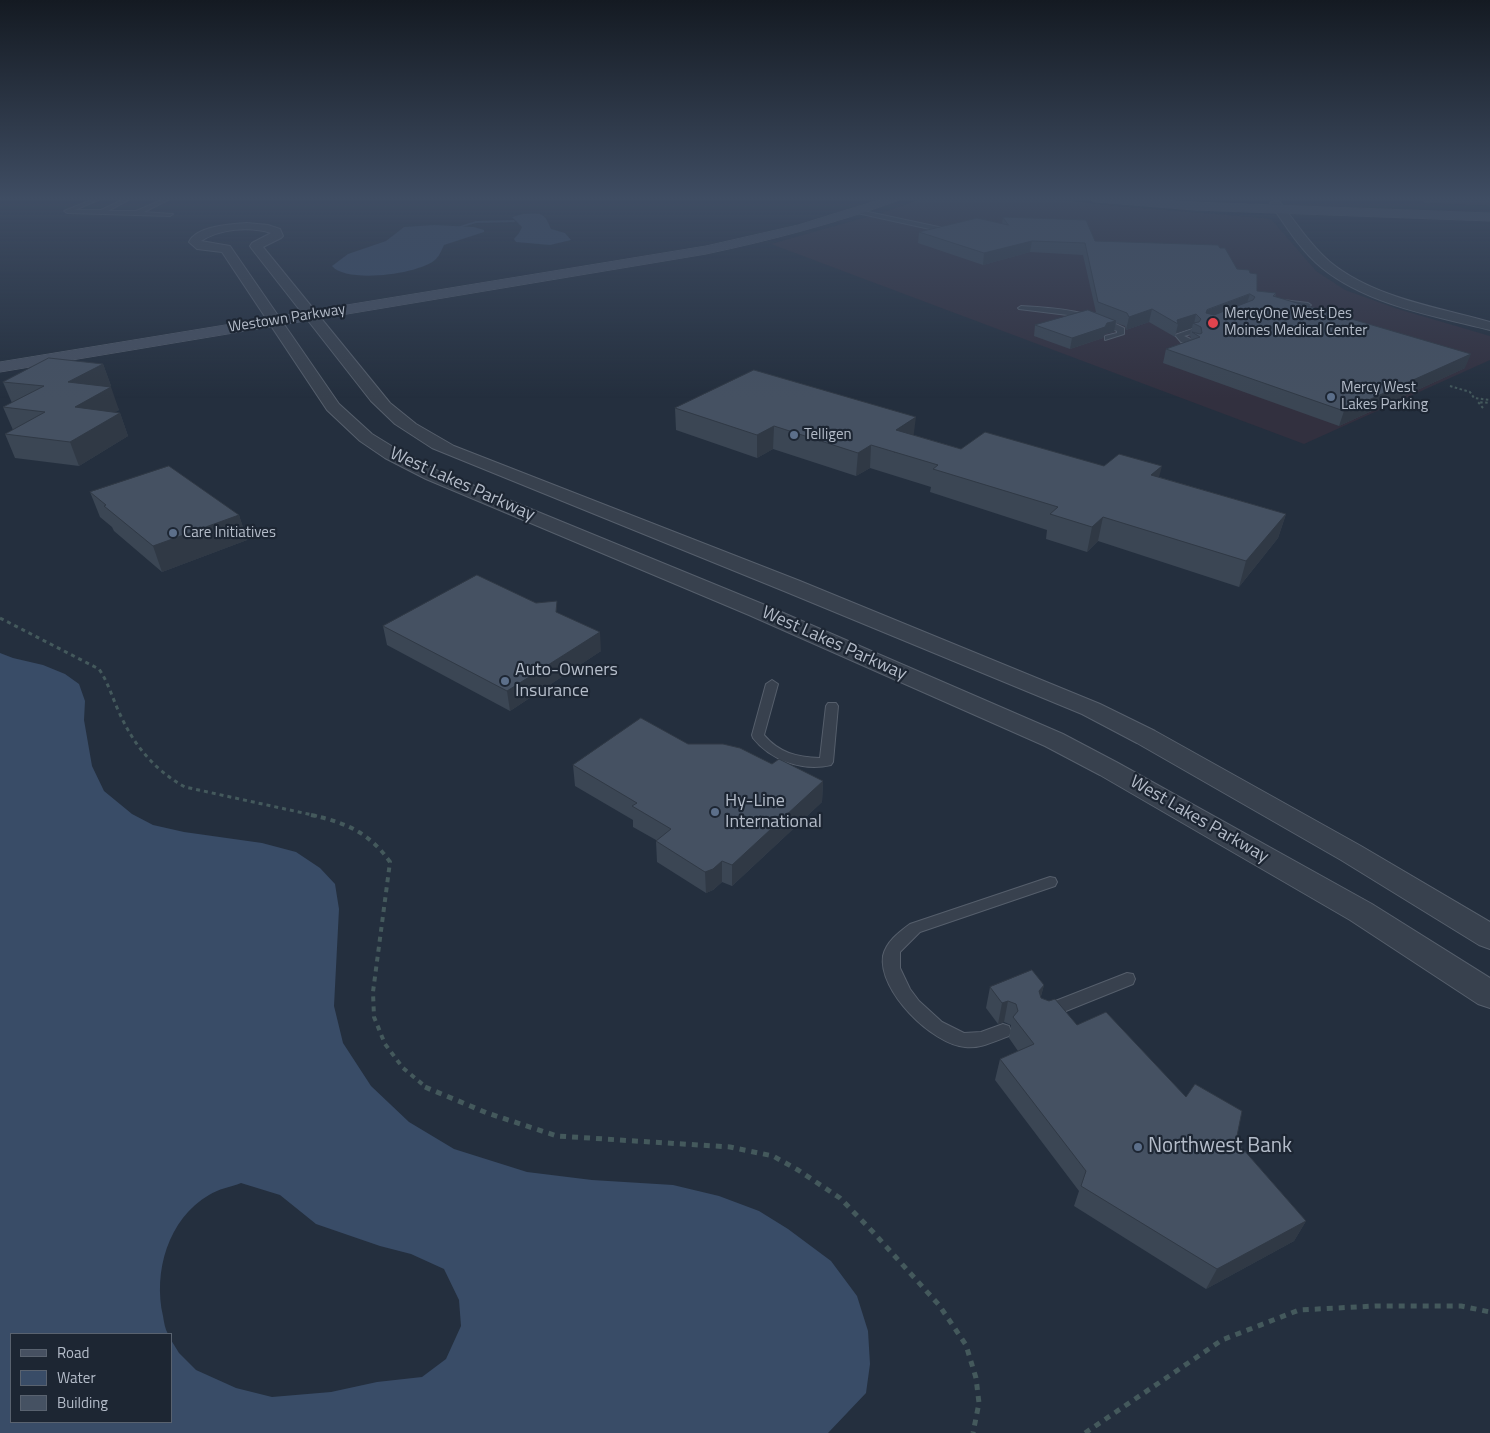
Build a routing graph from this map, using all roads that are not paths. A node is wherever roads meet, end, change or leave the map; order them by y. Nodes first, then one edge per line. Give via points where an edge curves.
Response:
1 (237, 265) edge
2 (271, 265) edge
3 (613, 265) edge
4 (1328, 265) edge
5 (1274, 301) edge
6 (1308, 305) edge
7 (1021, 308) dead end
8 (307, 310) junction
9 (271, 316) junction
10 (1490, 326) edge
11 (1192, 330) edge
12 (1108, 338) edge
13 (1194, 344) edge
14 (0, 354) edge
15 (0, 367) edge
16 (772, 684) dead end
17 (832, 706) dead end
18 (1050, 882) dead end
19 (1490, 936) edge
20 (1127, 979) dead end
21 (1490, 995) edge
22 (1044, 1013) edge
23 (1003, 1031) dead end

1 - 9 street, West Lakes Parkway
2 - 8 street, West Lakes Parkway
3 - 8 street, Westown Parkway
4 - 10 street via 1340,275 1390,297
5 - 6 lane
7 - 12 lane via 1076,312 1121,330 1120,334
8 - 9 street, Westown Parkway
8 - 19 street, West Lakes Parkway via 390,413 440,446 1091,709 1351,852
9 - 14 street, Westown Parkway
9 - 15 street, Westown Parkway
9 - 21 street, West Lakes Parkway via 345,423 396,457 1054,740 1361,912
11 - 13 lane via 1179,335
16 - 17 lane via 758,735 766,747 782,757 826,762
18 - 23 lane via 915,928 903,937 891,956 892,970 900,988 942,1033 960,1040 978,1040
20 - 22 lane

